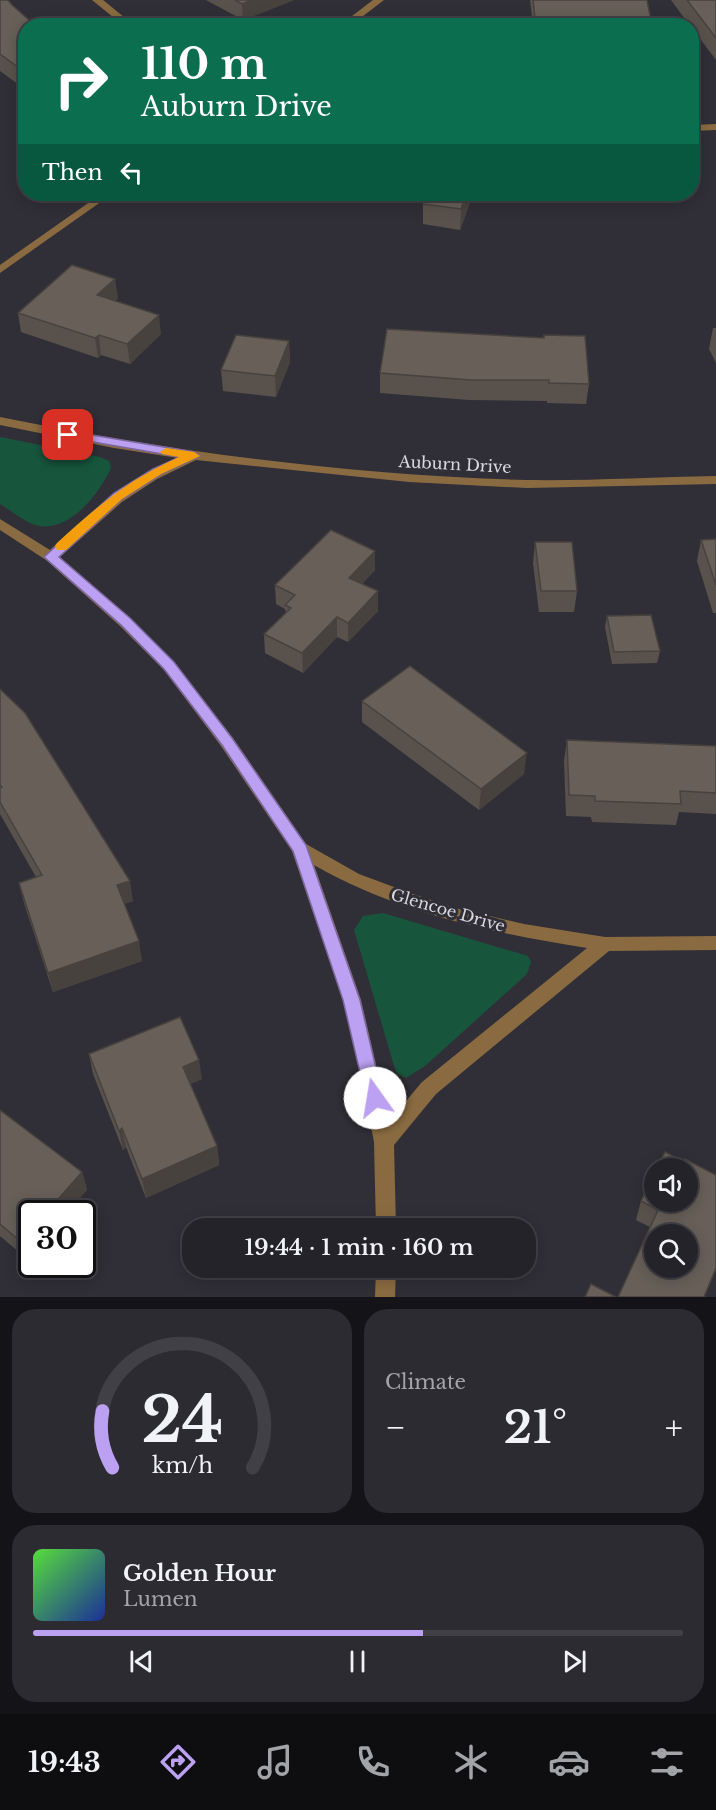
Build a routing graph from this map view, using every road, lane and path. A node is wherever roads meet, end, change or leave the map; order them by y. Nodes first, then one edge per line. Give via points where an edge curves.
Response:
1 (97, 0) edge
2 (379, 0) edge
3 (121, 18) edge
4 (354, 18) edge
5 (716, 127) edge
6 (699, 128) edge
7 (97, 201) edge
8 (0, 270) edge
9 (0, 421) edge
10 (194, 456) junction
11 (716, 480) edge
12 (0, 524) edge
13 (51, 557) junction
14 (300, 849) junction
15 (716, 943) edge
16 (605, 944) junction
17 (384, 1142) junction
18 (386, 1218) edge
19 (386, 1278) edge
20 (385, 1297) edge

1 - 3 street
2 - 4 street
5 - 6 street
7 - 8 street
9 - 10 street, Auburn Drive
10 - 11 street, Auburn Drive via 409,478 527,484
10 - 13 street, Auburn Drive via 157,471 118,496
12 - 13 street
13 - 14 street via 169,666
14 - 16 street, Glencoe Drive via 353,879 455,915
14 - 17 street via 352,1000
15 - 16 street, Glencoe Drive
16 - 17 street via 429,1088
17 - 18 street
19 - 20 street

